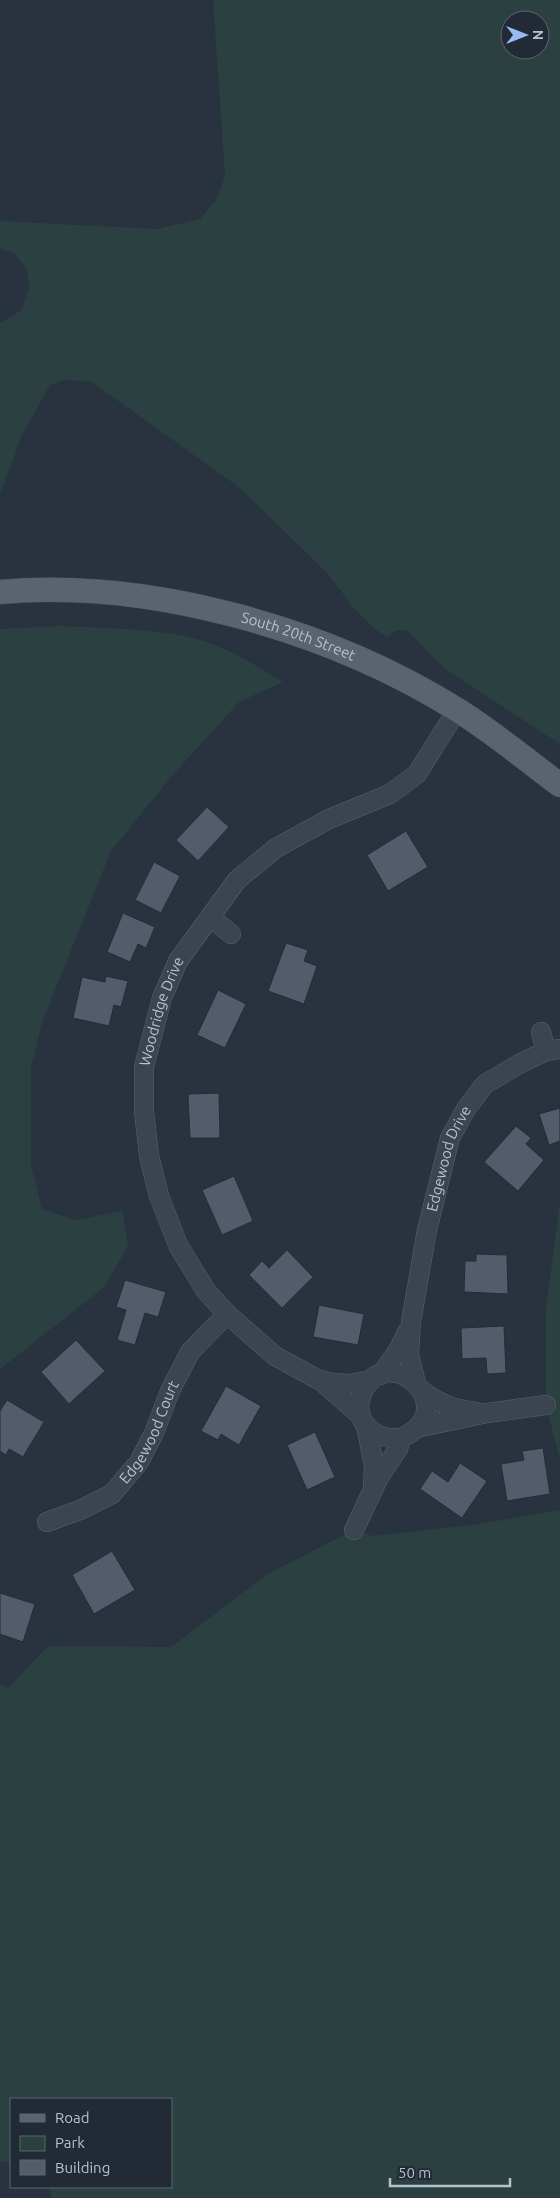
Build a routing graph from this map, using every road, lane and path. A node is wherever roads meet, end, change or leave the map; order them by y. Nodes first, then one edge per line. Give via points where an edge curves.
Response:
1 (0, 592) edge
2 (457, 710) junction
3 (560, 785) edge
4 (210, 917) junction
5 (231, 934) dead end
6 (541, 1032) dead end
7 (553, 1050) edge
8 (227, 1314) junction
9 (411, 1322) junction
10 (376, 1378) junction
11 (319, 1380) junction
12 (419, 1387) junction
13 (546, 1405) dead end
14 (487, 1413) junction
15 (363, 1421) junction
16 (417, 1428) junction
17 (401, 1438) junction
18 (373, 1491) junction
19 (48, 1522) dead end
20 (354, 1530) dead end

1 - 2 main road, South 20th Street via 81,591 145,596 241,616 362,660 410,682
2 - 3 main road, South 20th Street
2 - 4 street, Woodridge Drive via 417,774 390,794 329,819 276,848 237,880
4 - 5 street
4 - 8 street, Woodridge Drive via 178,961 162,998 144,1067 144,1111 159,1196 178,1245 206,1291
6 - 7 street
7 - 9 street, Edgewood Drive via 519,1064 486,1084 466,1109 450,1138 427,1230
8 - 11 street, Woodridge Drive via 275,1356
8 - 19 street, Edgewood Court via 190,1352 139,1462 112,1494
9 - 10 street via 399,1349
9 - 12 street via 409,1354
10 - 11 street, Woodridge Drive via 349,1384
10 - 12 street via 400,1374
10 - 15 street via 365,1387 361,1396
11 - 15 street, Woodridge Drive
12 - 14 street via 435,1401 456,1409
12 - 16 street via 425,1400 425,1410
13 - 14 street
14 - 16 street
15 - 17 street via 372,1433 391,1439
15 - 18 street via 374,1466
16 - 17 street
17 - 18 street
18 - 20 street

